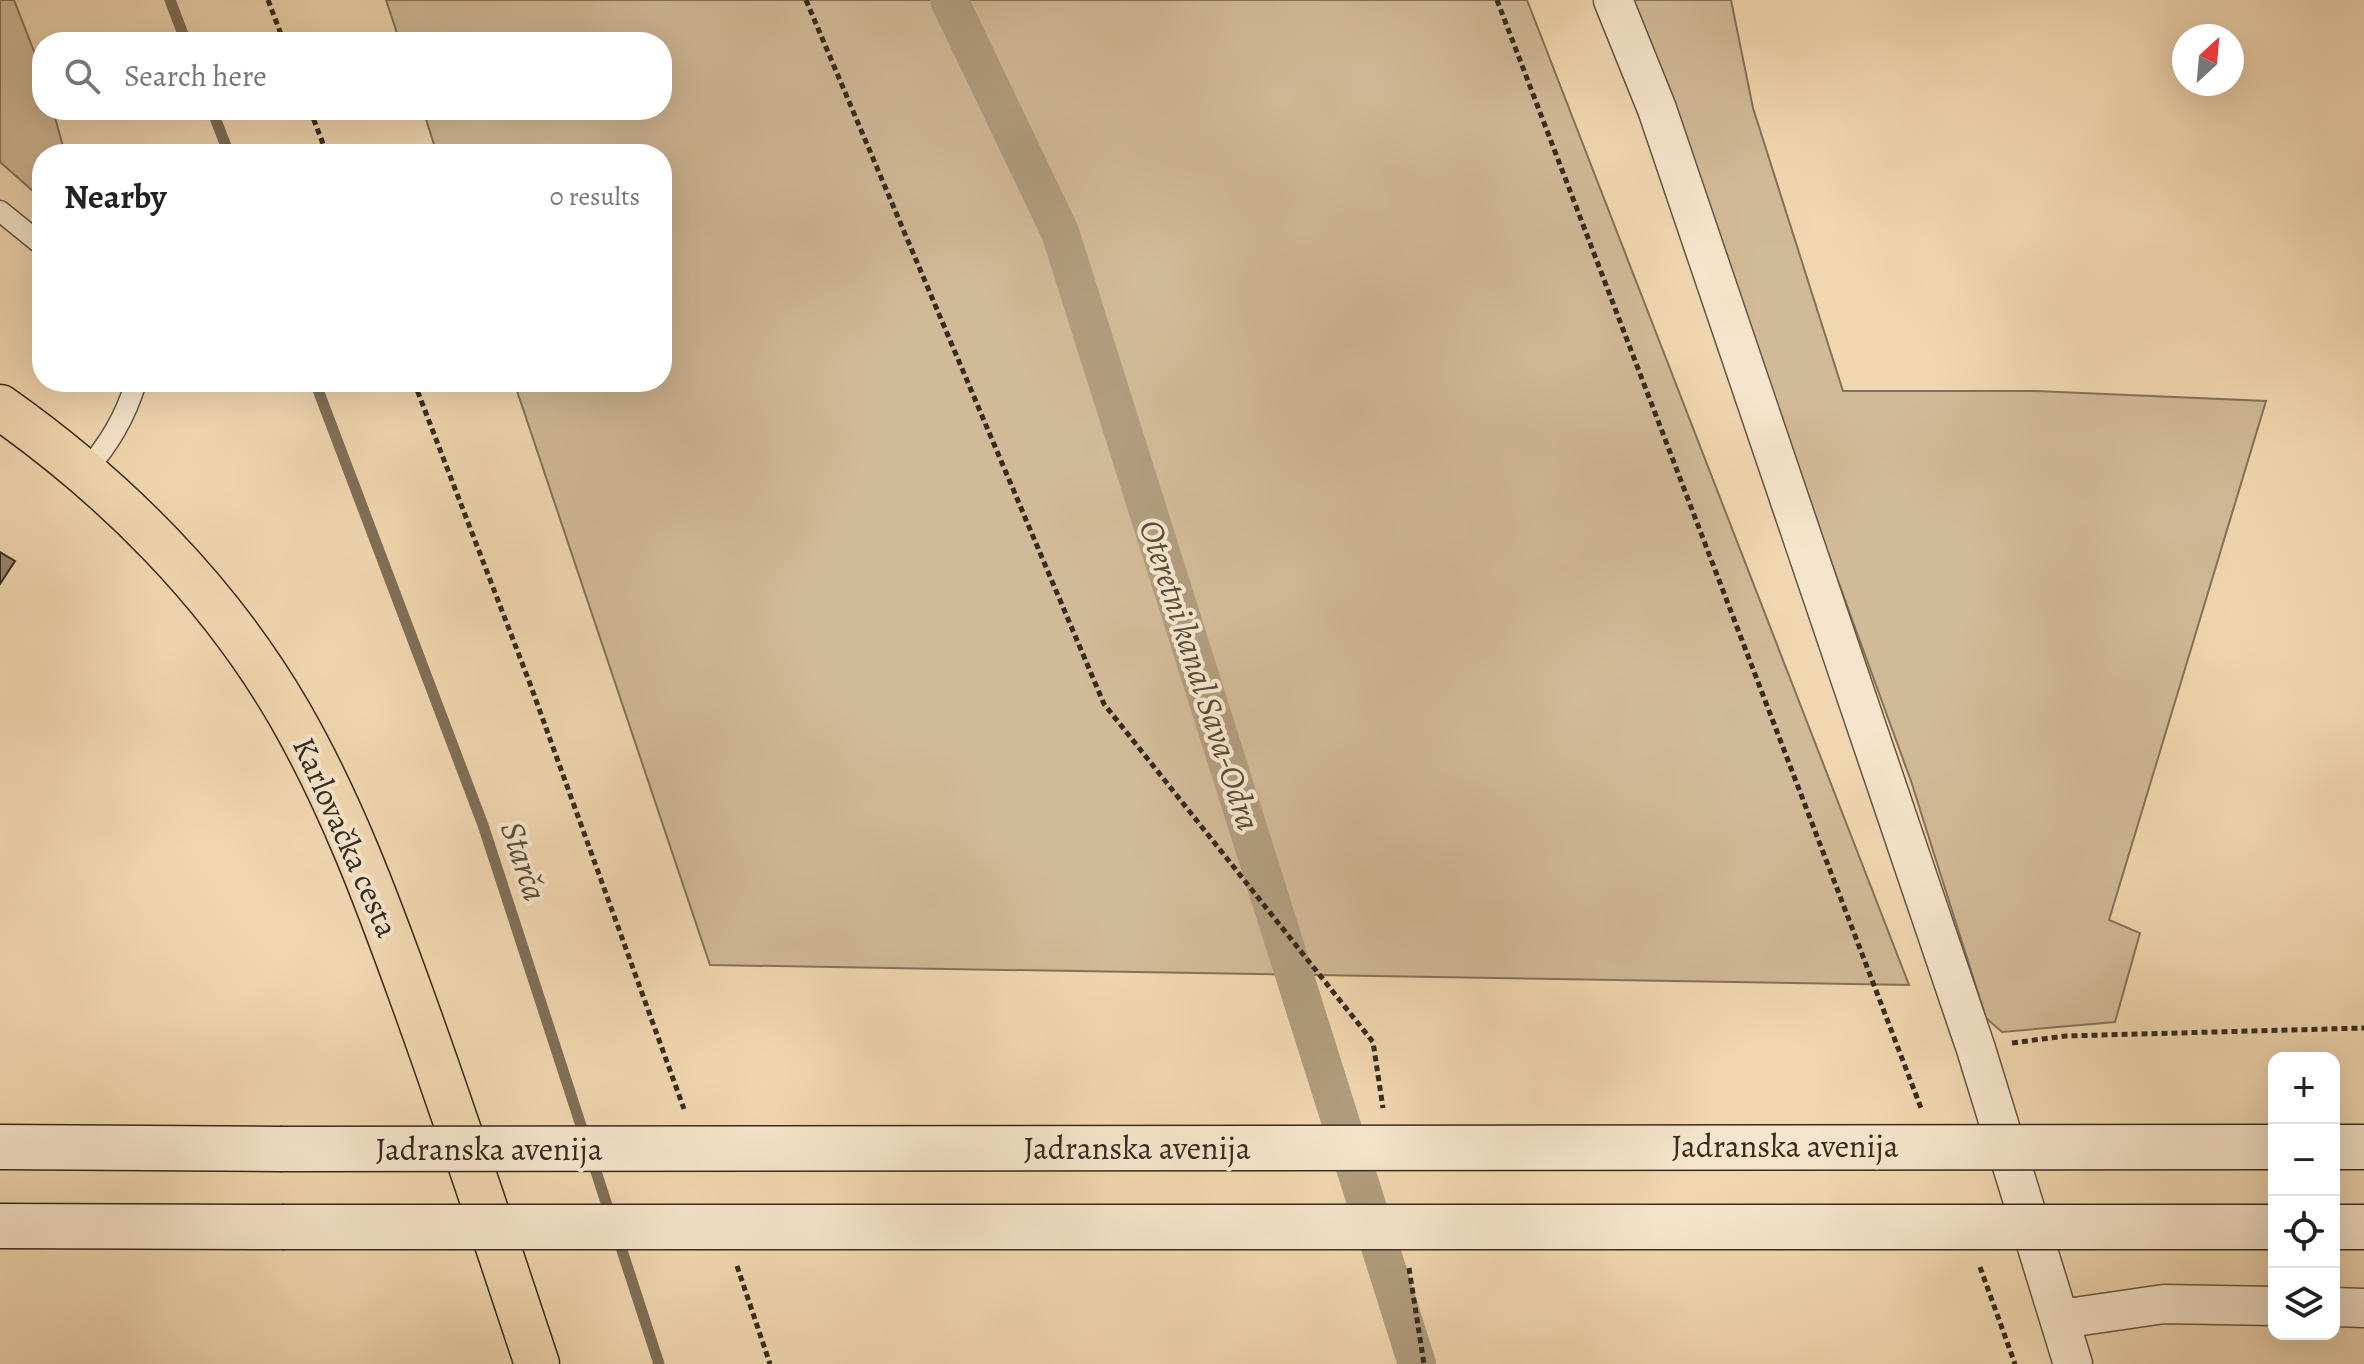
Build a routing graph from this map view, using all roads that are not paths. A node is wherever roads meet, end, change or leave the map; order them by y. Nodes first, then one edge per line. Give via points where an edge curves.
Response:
1 (1613, 0) edge
2 (0, 211) edge
3 (32, 237) edge
4 (133, 392) edge
5 (0, 407) edge
6 (85, 472) junction
7 (0, 1147) edge
8 (2268, 1147) edge
9 (2340, 1147) edge
10 (2364, 1147) edge
11 (0, 1226) edge
12 (2268, 1227) edge
13 (2340, 1227) edge
14 (2364, 1227) edge
15 (2268, 1306) edge
16 (2340, 1307) edge
17 (2364, 1308) edge
18 (2061, 1319) junction
19 (537, 1364) edge
20 (2073, 1364) edge

1 - 18 street via 1662,124 1976,1049
2 - 3 lane
4 - 6 lane via 111,441
5 - 6 main road, Karlovačka cesta
6 - 19 main road, Karlovačka cesta via 192,578 246,646 323,775 376,896
7 - 8 main road, Jadranska avenija, bridge
9 - 10 main road
11 - 12 main road, bridge
13 - 14 main road
15 - 18 street via 2164,1304
16 - 17 street
18 - 20 street

